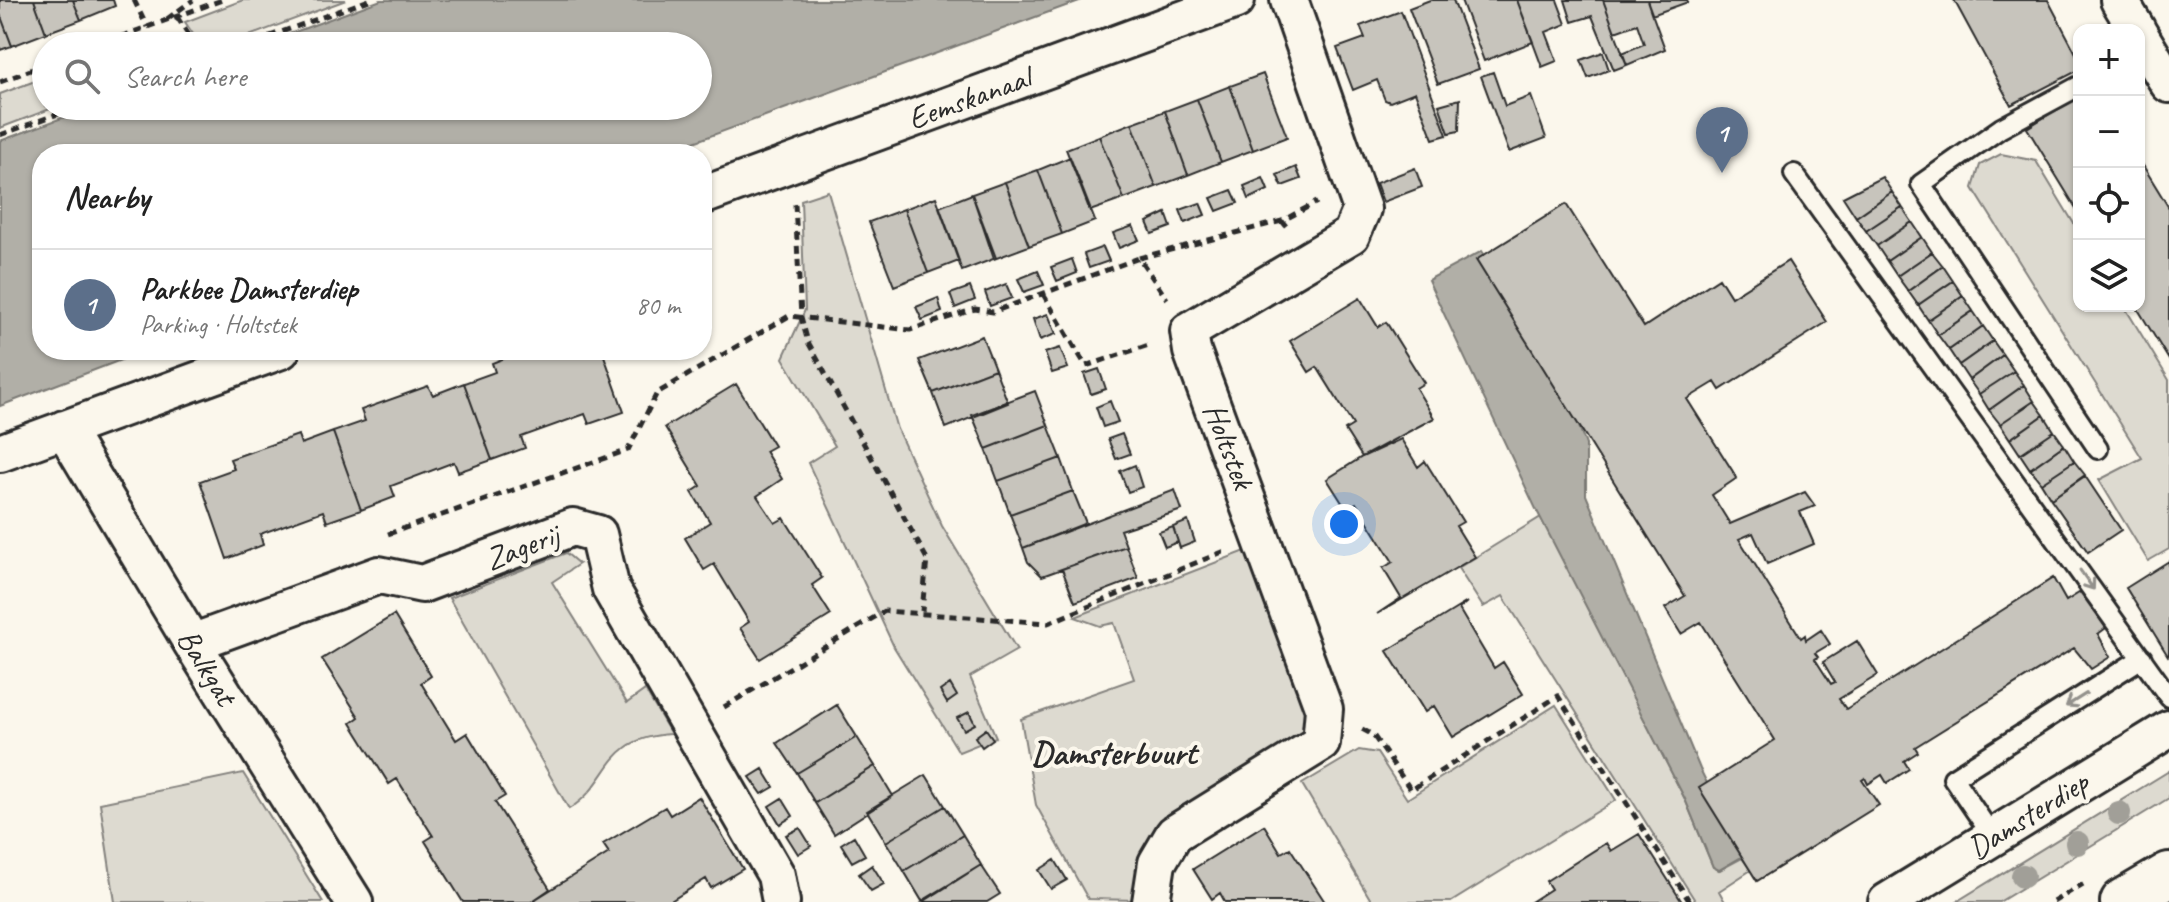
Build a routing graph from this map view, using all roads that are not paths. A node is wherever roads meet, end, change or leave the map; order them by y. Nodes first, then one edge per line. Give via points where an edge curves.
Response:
1 (1236, 0) edge
2 (1289, 0) edge
3 (2119, 0) edge
4 (2132, 24) edge
5 (2145, 48) edge
6 (2169, 84) edge
7 (2073, 89) edge
8 (1794, 174) dead end
9 (712, 192) edge
10 (254, 360) edge
11 (64, 429) junction
12 (2098, 449) dead end
13 (0, 453) edge
14 (192, 643) junction
15 (2142, 658) junction
16 (2169, 697) edge
17 (2169, 729) edge
18 (1993, 837) junction
19 (2169, 875) edge
20 (354, 902) edge
21 (781, 902) edge
22 (1151, 902) edge
23 (1887, 902) edge
24 (2123, 902) edge

1 - 9 street, Eemskanaal
2 - 22 street, Holtstek via 1362,209 1351,235 1189,331 1324,709 1321,743 1174,834 1157,863
3 - 4 street
5 - 6 street
7 - 12 lane via 2001,128 1921,184
8 -> 15 lane
10 - 11 street
11 - 13 street
11 - 14 street, Balkgat
14 - 20 street, Balkgat
14 - 21 street, Zagerij via 379,575 422,584 573,527 598,534 611,589 776,875
15 - 16 lane
15 -> 18 lane via 1953,778
17 - 18 street, Damsterdiep
18 - 23 street, Damsterdiep
19 - 24 main road

